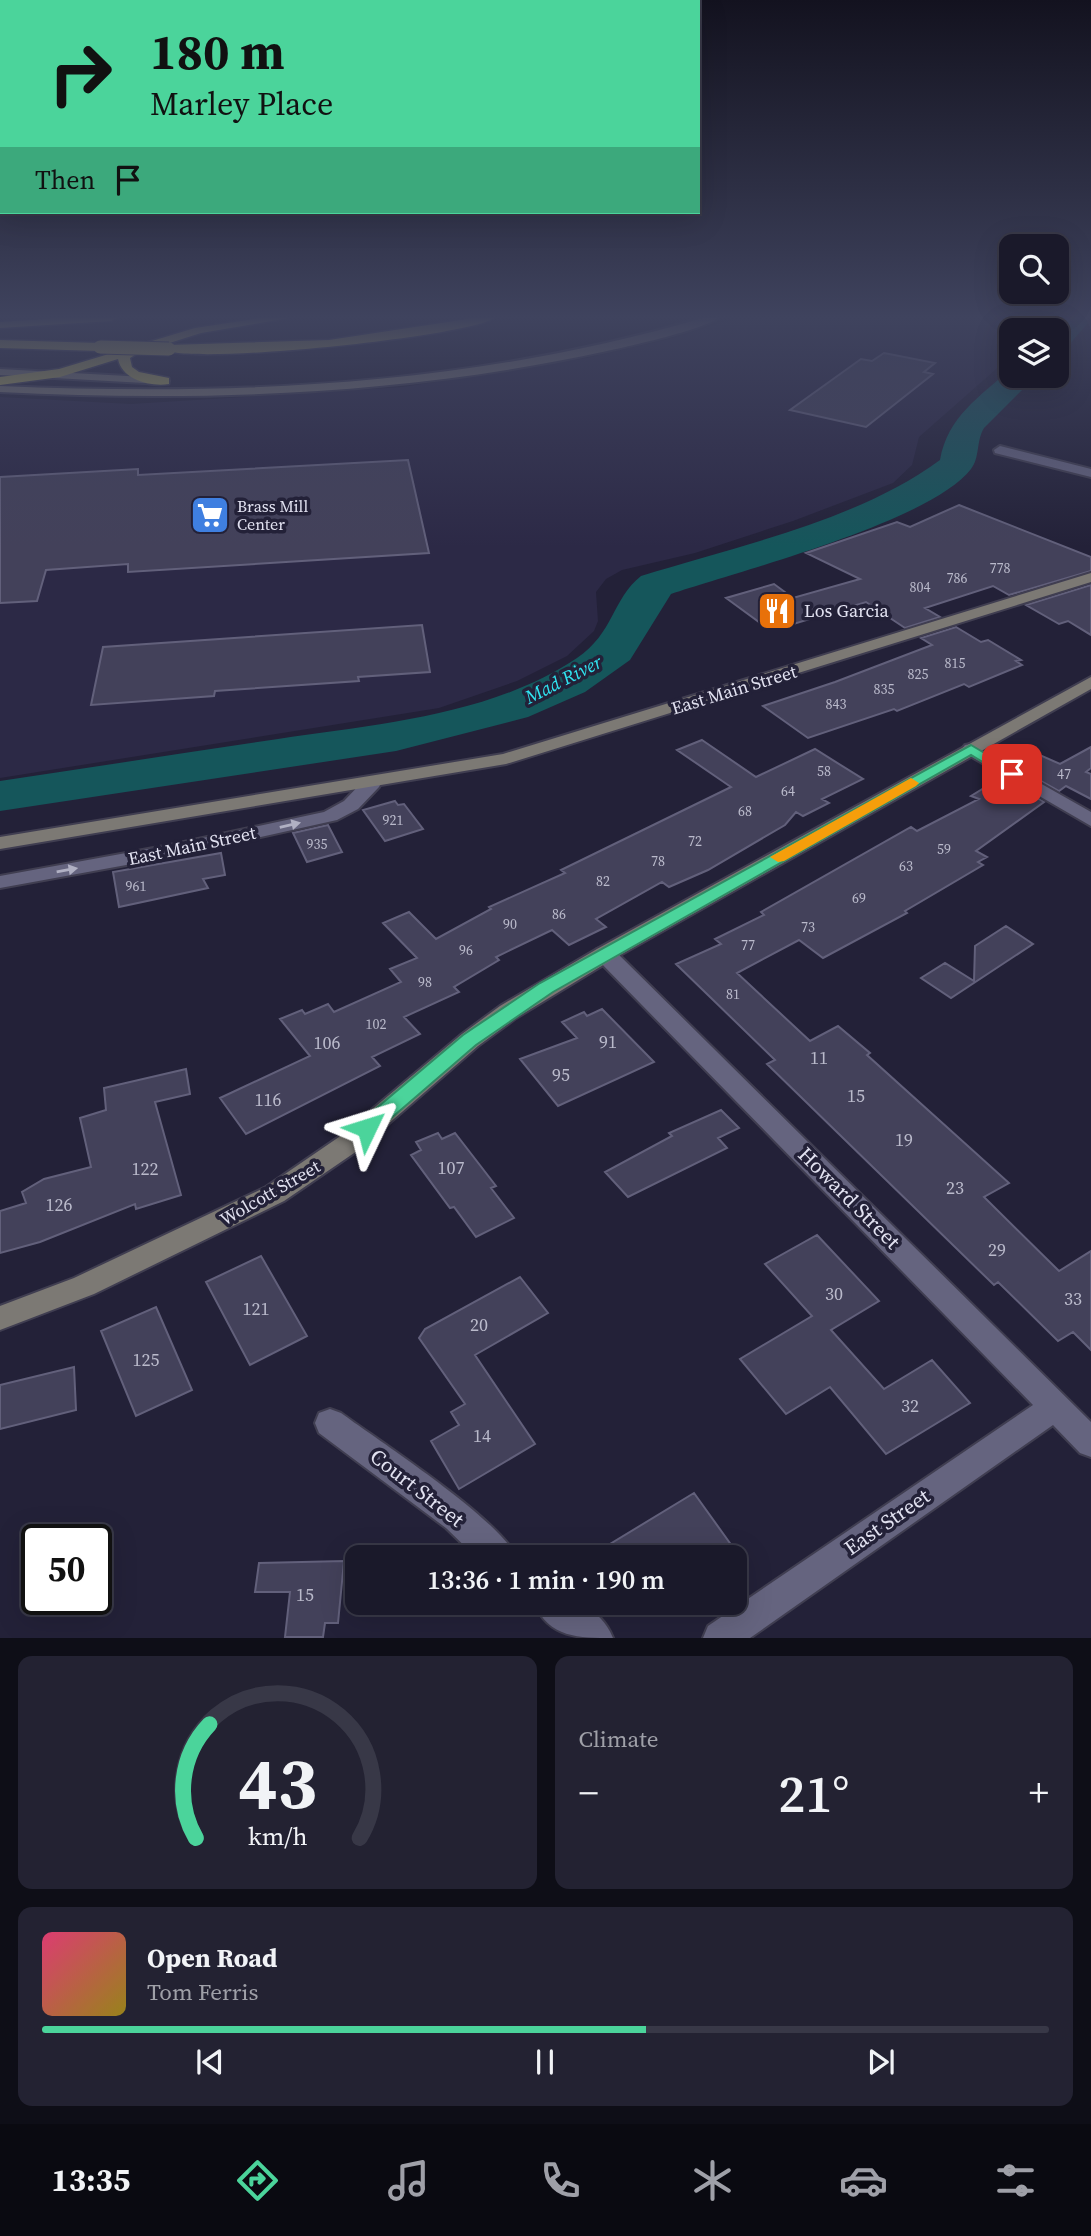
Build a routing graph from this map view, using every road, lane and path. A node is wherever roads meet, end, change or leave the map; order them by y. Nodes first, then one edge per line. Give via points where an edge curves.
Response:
1 (999, 450) dead end
2 (1091, 473) edge
3 (1091, 577) edge
4 (1091, 682) edge
5 (971, 749) junction
6 (372, 783) junction
7 (1091, 820) edge
8 (0, 843) edge
9 (0, 882) edge
10 (605, 954) junction
11 (0, 1318) edge
12 (1054, 1406) junction
13 (330, 1423) dead end
14 (1091, 1443) edge
15 (487, 1545) edge
16 (567, 1615) edge
17 (596, 1637) edge
18 (720, 1637) edge

1 - 2 street
3 - 6 main road, East Main Street via 536,751
4 - 5 main road, Wolcott Street
5 - 7 street
5 - 10 main road, Wolcott Street
6 - 8 main road, East Main Street
9 -> 6 street, East Main Street via 330,816 351,805
10 - 11 main road, Wolcott Street via 508,1012 348,1144 285,1188 96,1280
10 - 12 street, Howard Street
12 - 14 street, Howard Street
12 - 18 street, East Street
13 - 15 street, Court Street via 457,1517
16 - 17 street

